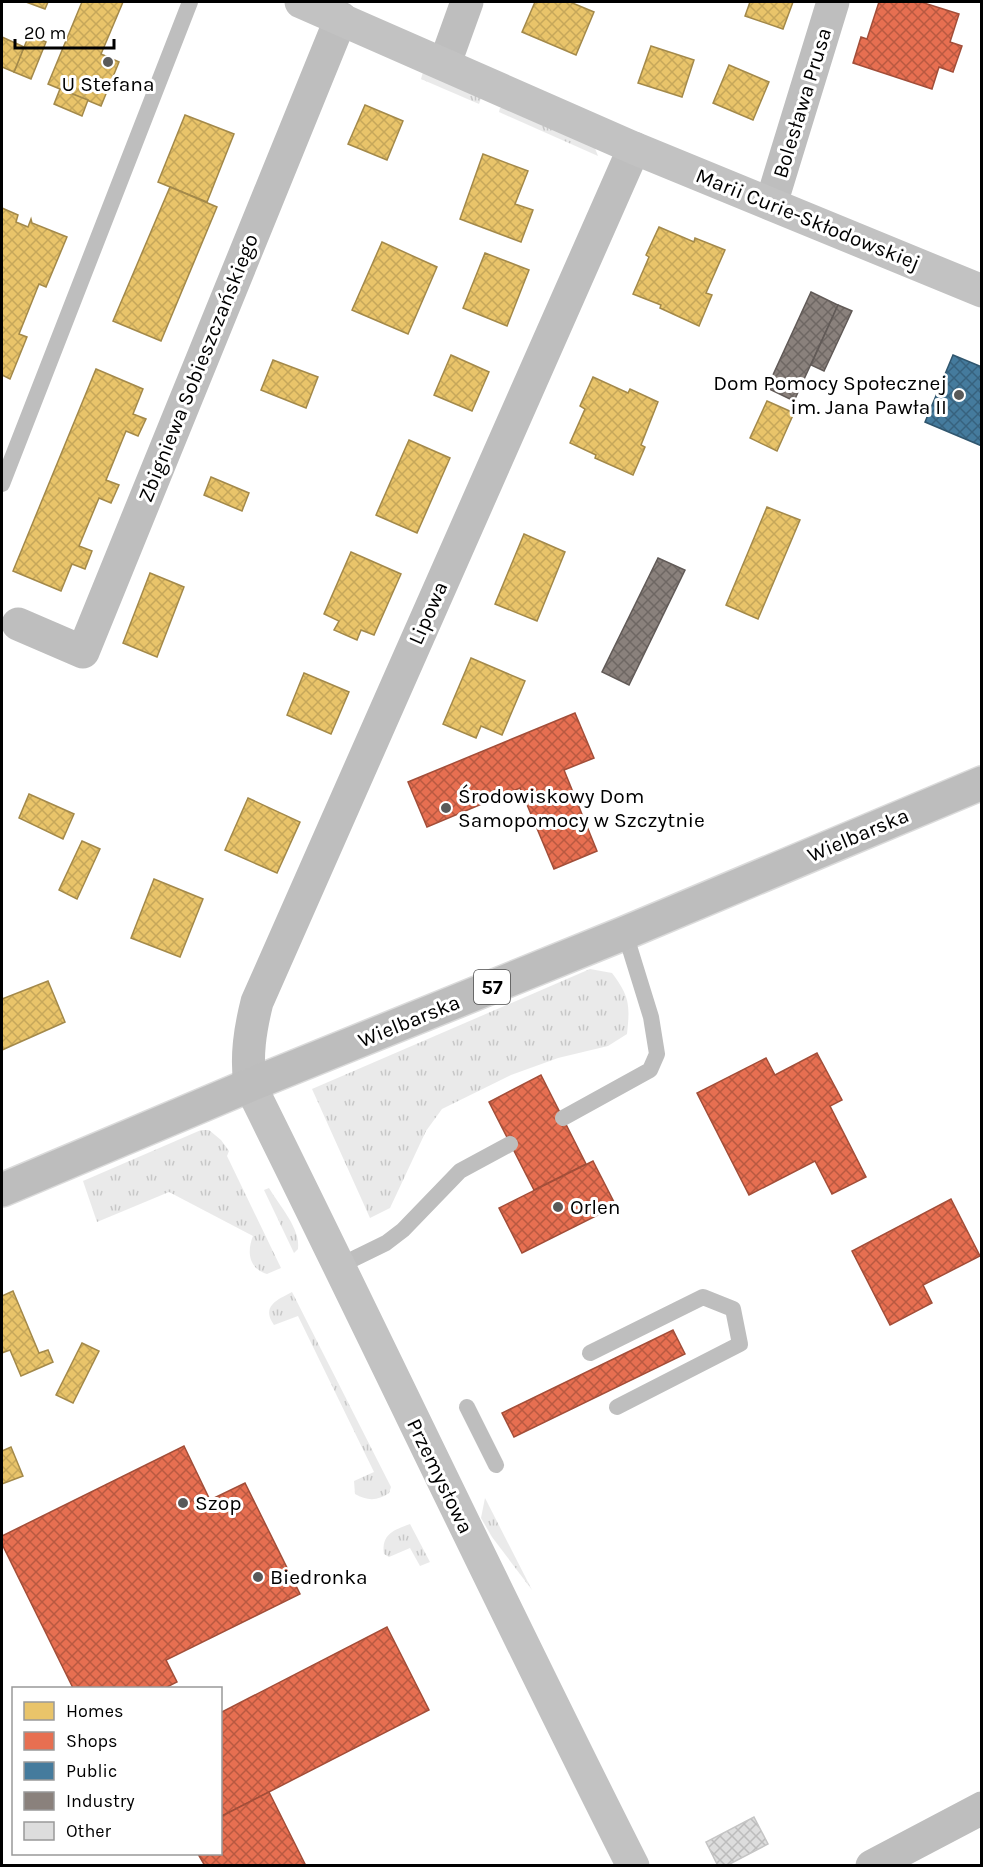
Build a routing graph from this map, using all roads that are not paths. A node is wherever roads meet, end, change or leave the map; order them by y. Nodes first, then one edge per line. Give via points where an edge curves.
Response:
1 (190, 2) edge
2 (302, 2) edge
3 (467, 2) edge
4 (833, 2) edge
5 (340, 18) junction
6 (445, 63) junction
7 (634, 148) junction
8 (771, 204) junction
9 (981, 291) edge
10 (2, 484) edge
11 (18, 624) dead end
12 (981, 783) edge
13 (625, 933) junction
14 (250, 1085) junction
15 (563, 1118) dead end
16 (510, 1144) dead end
17 (2, 1190) edge
18 (339, 1266) junction
19 (590, 1353) dead end
20 (467, 1407) dead end
21 (617, 1407) dead end
22 (495, 1465) dead end
23 (981, 1808) edge
24 (633, 1866) edge
25 (872, 1866) edge

1 - 10 lane
2 - 5 street
3 - 6 street
4 - 8 street, Bolesława Prusa
5 - 6 street
5 - 11 street, Zbigniewa Sobieszczańskiego via 83,652
6 - 7 street
7 - 8 street, Marii Curie-Skłodowskiej
7 - 14 street, Lipowa via 257,1002 249,1032
8 - 9 street, Marii Curie-Skłodowskiej
12 - 13 main road, Wielbarska / 57
13 - 14 main road, Wielbarska / 57
13 - 15 lane via 651,1017 657,1054 650,1070
14 - 17 main road, Wielbarska / 57
14 - 18 street, Przemysłowa
16 - 18 lane via 460,1171 386,1243
18 - 24 street, Przemysłowa
19 - 21 lane via 703,1297 734,1309 740,1344
20 - 22 lane
23 - 25 street

